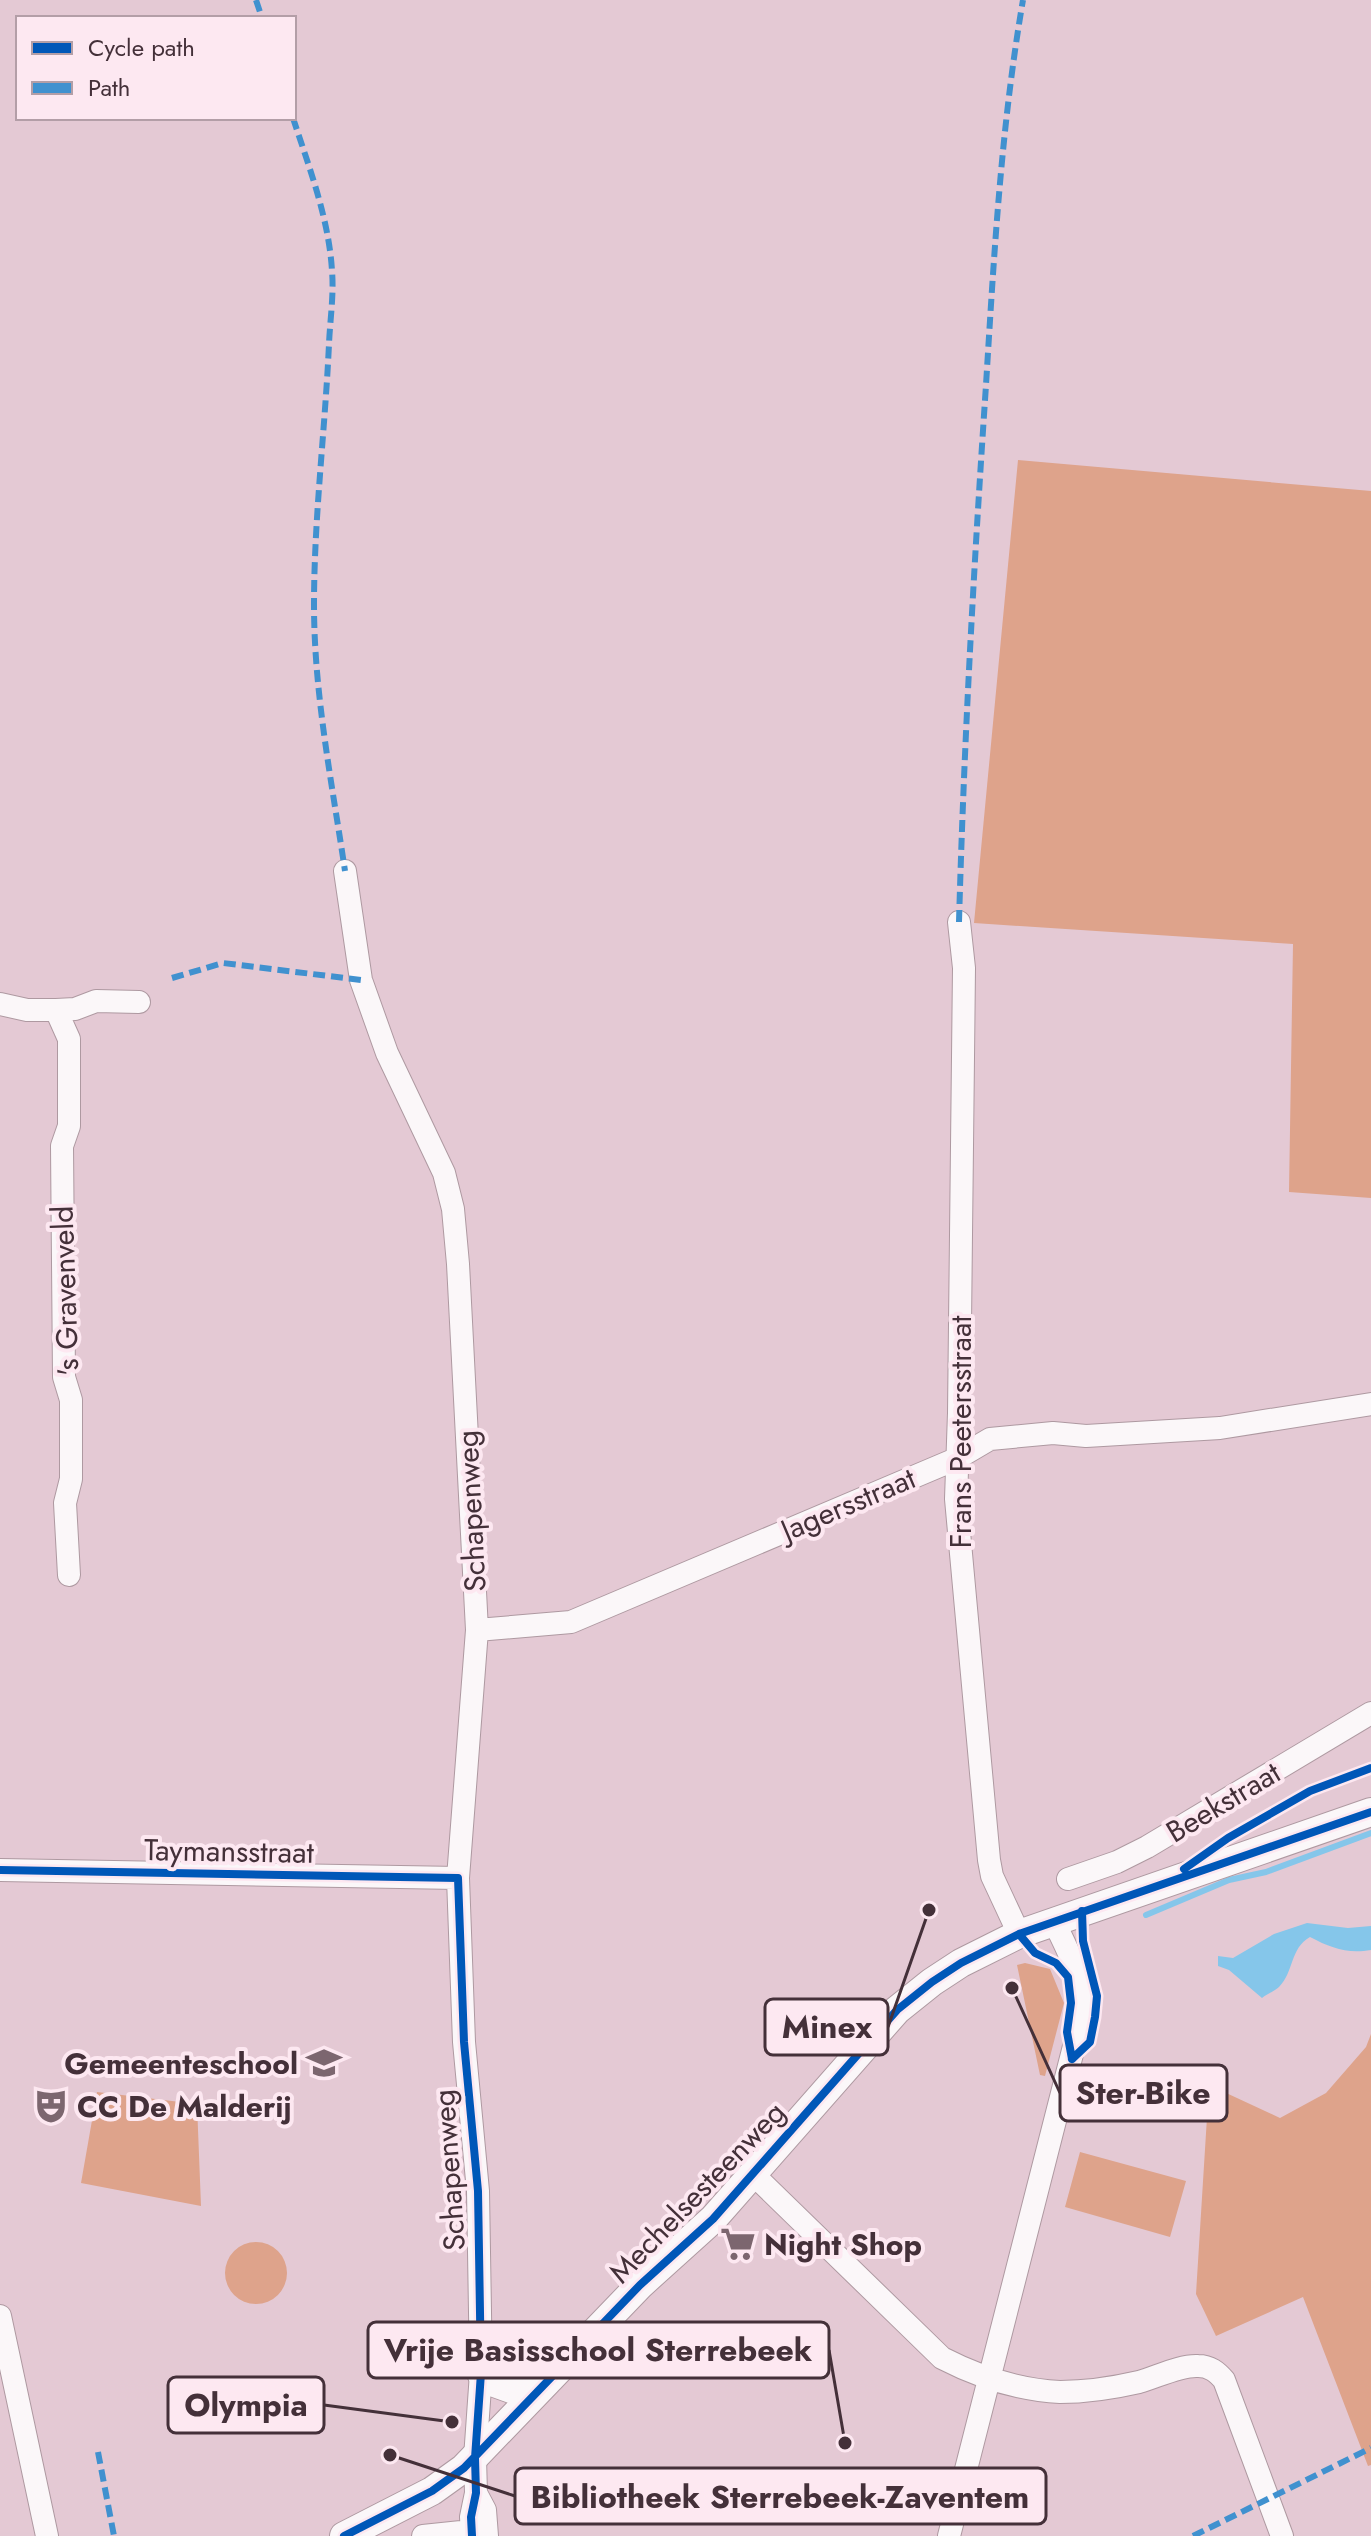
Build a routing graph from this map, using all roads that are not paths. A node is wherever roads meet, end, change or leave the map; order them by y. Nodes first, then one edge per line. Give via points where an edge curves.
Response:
1 (345, 871) dead end
2 (959, 922) dead end
3 (139, 1002) dead end
4 (0, 1004) edge
5 (56, 1010) junction
6 (1371, 1404) edge
7 (956, 1459) junction
8 (69, 1575) dead end
9 (477, 1630) junction
10 (1371, 1713) edge
11 (1371, 1793) edge
12 (1371, 1812) edge
13 (0, 1870) edge
14 (458, 1878) junction
15 (1068, 1879) dead end
16 (1167, 1881) junction
17 (1054, 1922) junction
18 (1019, 1934) junction
19 (754, 2175) junction
20 (0, 2316) edge
21 (481, 2373) junction
22 (554, 2375) junction
23 (990, 2379) junction
24 (475, 2458) junction
25 (477, 2534) edge
26 (47, 2536) edge
27 (344, 2536) edge
28 (423, 2536) edge
29 (949, 2536) edge
30 (1282, 2536) edge

1 - 9 street, Schapenweg via 361,980 387,1053 434,1149 453,1209
2 - 7 street, Frans Peetersstraat via 964,968
3 - 5 street via 96,1001
4 - 5 street
5 - 8 street, 's Gravenveld via 69,1039 69,1126 62,1146 64,1377 71,1400 71,1479 65,1503
6 - 7 street, Jagersstraat via 1220,1428 990,1439
7 - 9 street, Jagersstraat via 571,1622
7 - 18 street, Frans Peetersstraat via 959,1545 989,1860
9 - 14 street, Schapenweg
10 - 15 street, Beekstraat via 1166,1837
11 - 16 main road, Mechelsesteenweg via 1273,1828
12 - 16 main road, Mechelsesteenweg
13 - 14 street, Taymansstraat
14 - 21 street, Schapenweg via 464,2042 478,2191
16 - 17 main road, Mechelsesteenweg
17 - 18 main road, Mechelsesteenweg
17 - 23 street via 1080,1983 1083,2011
18 - 19 main road, Mechelsesteenweg via 951,1969 897,2010
19 - 22 main road, Mechelsesteenweg
19 - 23 street via 942,2358
20 - 26 street
21 - 22 main road via 514,2390
21 - 24 street, Schapenweg
22 - 24 main road, Mechelsesteenweg
23 - 29 street
23 - 30 street via 1026,2388 1090,2392 1196,2365 1208,2367 1224,2380
24 - 25 street, Schapenweg
24 - 27 main road, Mechelsesteenweg via 438,2488
25 - 28 street

